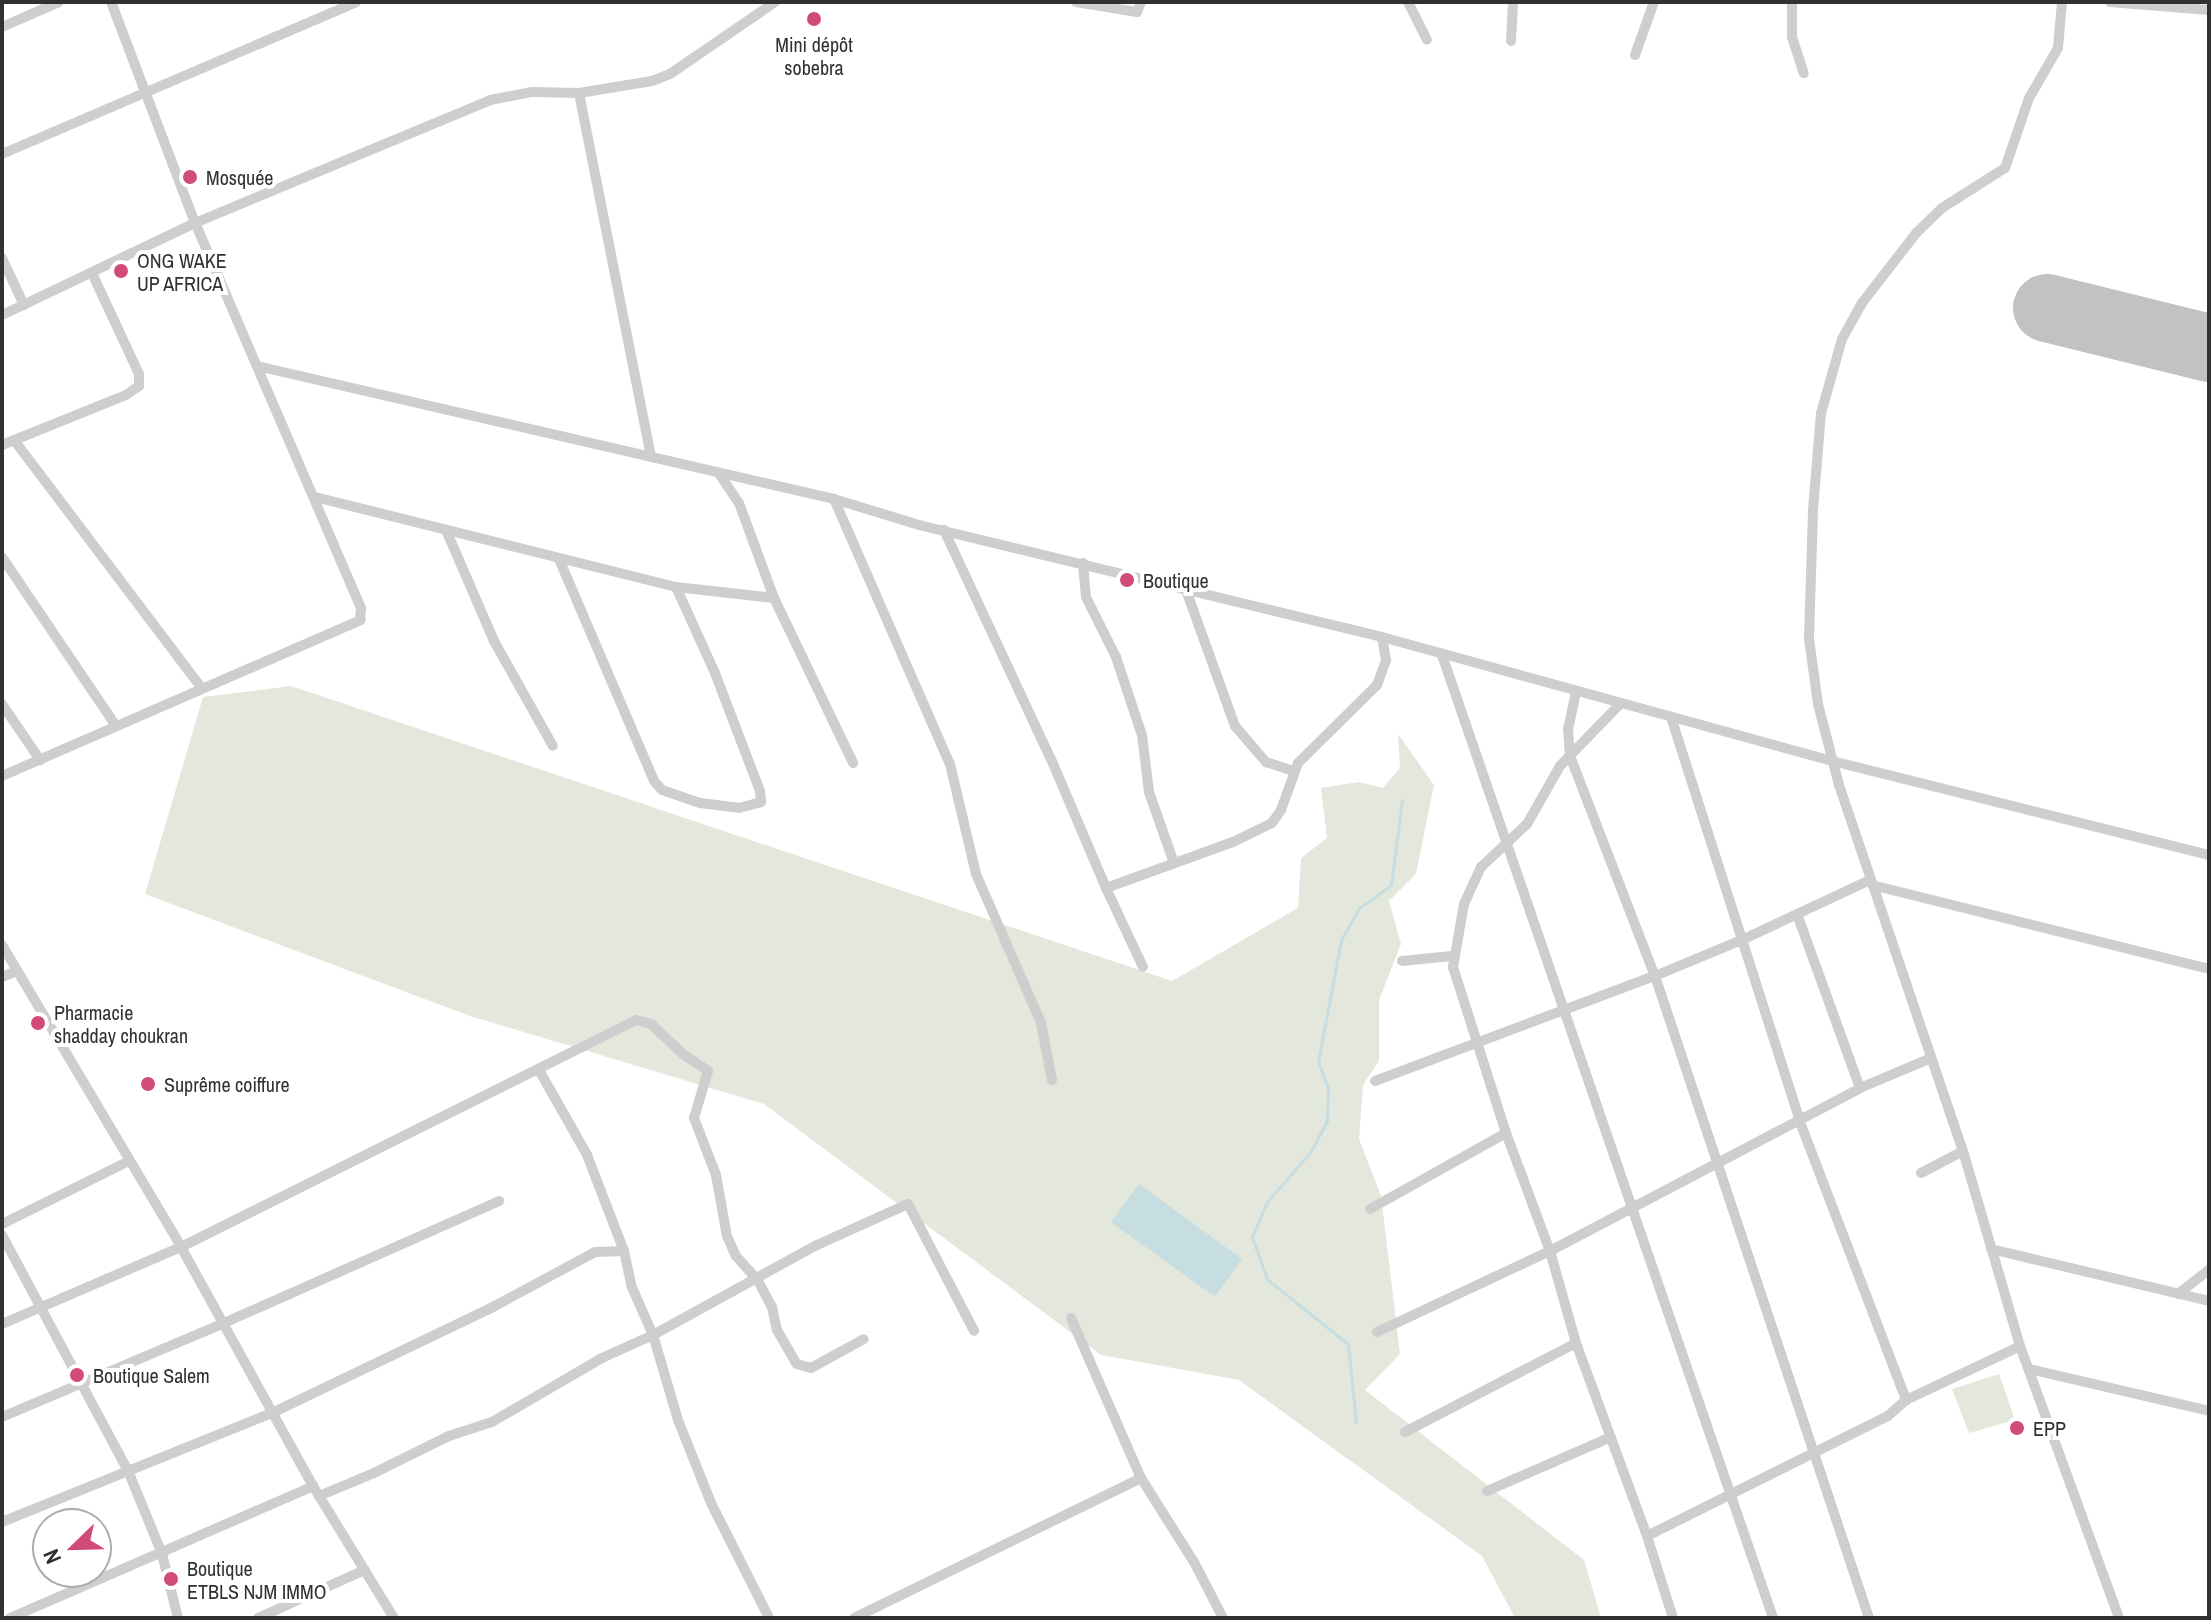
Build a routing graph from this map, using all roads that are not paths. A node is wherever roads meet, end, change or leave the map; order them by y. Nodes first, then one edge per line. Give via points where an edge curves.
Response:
1 (59, 2) edge
2 (111, 2) edge
3 (356, 2) edge
4 (775, 2) edge
5 (1076, 2) edge
6 (1141, 2) edge
7 (1408, 2) edge
8 (1513, 2) edge
9 (1654, 2) edge
10 (1792, 2) edge
11 (2062, 2) edge
12 (2110, 2) edge
13 (2152, 4) edge
14 (2209, 10) edge
15 (2, 27) edge
16 (1427, 40) dead end
17 (1511, 41) dead end
18 (1635, 55) dead end
19 (1804, 73) dead end
20 (145, 91) junction
21 (579, 93) junction
22 (2, 154) edge
23 (195, 223) junction
24 (2, 258) edge
25 (92, 273) junction
26 (24, 305) junction
27 (2, 315) edge
28 (257, 366) junction
29 (14, 440) junction
30 (2, 445) edge
31 (651, 457) junction
32 (720, 475) junction
33 (315, 497) junction
34 (834, 499) junction
35 (446, 530) junction
36 (944, 530) junction
37 (2, 557) edge
38 (559, 559) junction
39 (1083, 563) junction
40 (676, 587) junction
41 (1186, 590) junction
42 (774, 598) junction
43 (1382, 637) junction
44 (1442, 655) junction
45 (201, 687) junction
46 (1576, 692) junction
47 (2, 704) edge
48 (1620, 704) junction
49 (1671, 717) junction
50 (116, 726) junction
51 (553, 746) dead end
52 (1570, 756) junction
53 (40, 760) junction
54 (1832, 761) junction
55 (853, 763) dead end
56 (1293, 771) junction
57 (2, 776) edge
58 (1509, 843) junction
59 (2209, 855) edge
60 (1174, 863) junction
61 (1871, 882) junction
62 (1106, 888) junction
63 (1797, 914) junction
64 (1744, 939) junction
65 (2, 945) edge
66 (1452, 956) junction
67 (1402, 961) dead end
68 (1143, 967) dead end
69 (2209, 969) edge
70 (17, 971) junction
71 (1655, 976) junction
72 (2, 977) edge
73 (1566, 1010) junction
74 (1476, 1043) junction
75 (1931, 1058) junction
76 (539, 1070) junction
77 (1052, 1080) dead end
78 (1375, 1081) dead end
79 (1860, 1088) junction
80 (1800, 1122) junction
81 (1506, 1133) junction
82 (1963, 1151) junction
83 (129, 1161) junction
84 (1715, 1164) junction
85 (1921, 1173) dead end
86 (499, 1201) dead end
87 (1370, 1209) dead end
88 (1633, 1209) junction
89 (2, 1224) edge
90 (2, 1235) edge
91 (181, 1247) junction
92 (1991, 1249) junction
93 (624, 1251) junction
94 (1550, 1251) junction
95 (2209, 1270) edge
96 (757, 1279) junction
97 (2178, 1294) junction
98 (2209, 1301) edge
99 (40, 1307) junction
100 (1071, 1318) dead end
101 (224, 1323) junction
102 (2, 1324) edge
103 (974, 1331) dead end
104 (1377, 1332) dead end
105 (653, 1335) junction
106 (864, 1339) dead end
107 (1576, 1343) junction
108 (2020, 1346) junction
109 (2029, 1369) junction
110 (80, 1384) junction
111 (1906, 1400) junction
112 (2209, 1411) edge
113 (274, 1412) junction
114 (2, 1417) edge
115 (1405, 1432) dead end
116 (1611, 1437) junction
117 (1813, 1454) junction
118 (129, 1473) junction
119 (1141, 1478) junction
120 (316, 1491) junction
121 (1487, 1491) dead end
122 (1730, 1493) junction
123 (2, 1522) edge
124 (1647, 1536) junction
125 (162, 1554) junction
126 (365, 1570) junction
127 (10, 1618) edge
128 (178, 1618) edge
129 (258, 1618) edge
130 (394, 1618) edge
131 (769, 1618) edge
132 (854, 1618) edge
133 (1223, 1618) edge
134 (1673, 1618) edge
135 (1773, 1618) edge
136 (1869, 1618) edge
137 (2119, 1618) edge

1 - 15 street
2 - 20 street
3 - 20 street
4 - 21 street via 670,74 630,87
5 - 6 street via 1137,12
7 - 16 street
8 - 17 street
9 - 18 street
10 - 19 street via 1792,37
11 - 54 street via 2058,48 2029,98 2005,168 1942,208 1898,253 1842,339 1828,381 1813,511 1809,639 1815,693
12 - 13 street
13 - 14 street
20 - 22 street
20 - 23 street
21 - 23 street via 532,92 490,100
21 - 31 street
23 - 25 street
23 - 28 street
24 - 26 street
25 - 26 street
25 - 29 street via 139,374 139,386
26 - 27 street
28 - 31 street
28 - 33 street
29 - 30 street
29 - 45 street
31 - 32 street
32 - 34 street
32 - 42 street via 753,535
33 - 35 street
33 - 45 street via 361,608 360,620
34 - 36 street
34 - 77 street via 950,764 976,874 1041,1023
35 - 38 street
35 - 51 street via 494,641
36 - 39 street
36 - 62 street
37 - 50 street
38 - 40 street
38 - 40 street via 654,781 662,790 700,803 739,808 761,802 715,673
39 - 41 street
39 - 60 street via 1086,597 1116,657 1133,707 1145,749 1149,792
40 - 42 street
41 - 43 street
41 - 56 street via 1235,726 1266,762
42 - 55 street
43 - 44 street
43 - 56 street via 1386,660 1377,685
44 - 46 street
44 - 58 street
45 - 50 street
46 - 48 street
46 - 52 street via 1568,729
47 - 53 street
48 - 49 street
48 - 52 street
49 - 54 street
49 - 64 street
50 - 53 street
52 - 58 street via 1553,775 1534,815
52 - 71 street
53 - 57 street
54 - 59 street
54 - 61 street
56 - 60 street via 1272,823
58 - 66 street via 1488,858 1473,883
58 - 73 street
60 - 62 street
61 - 63 street
61 - 69 street
61 - 75 street
62 - 68 street
63 - 64 street
63 - 79 street
64 - 71 street
64 - 80 street
65 - 70 street
66 - 67 street
66 - 74 street
70 - 72 street
70 - 83 street
71 - 73 street
71 - 84 street
73 - 74 street
73 - 88 street
74 - 78 street
74 - 81 street
75 - 79 street
75 - 82 street
76 - 91 street
76 - 93 street via 587,1155
76 - 96 street via 636,1020 651,1024 702,1065 708,1071 694,1118 697,1133 716,1175 727,1236 736,1256
79 - 80 street
80 - 84 street
80 - 111 street
81 - 87 street
81 - 94 street
82 - 85 street
82 - 92 street
83 - 89 street
83 - 91 street
84 - 88 street
84 - 117 street
86 - 101 street
88 - 94 street
88 - 122 street
90 - 99 street
91 - 99 street
91 - 101 street
92 - 97 street
92 - 108 street
93 - 105 street via 631,1285
93 - 113 street via 595,1252
94 - 104 street
94 - 107 street
95 - 97 street
96 - 103 street via 908,1204
96 - 105 street
96 - 106 street via 797,1364 811,1368
97 - 98 street
99 - 102 street
99 - 110 street
100 - 119 street
101 - 110 street
101 - 113 street
105 - 120 street via 602,1358 492,1422 449,1436 374,1473
105 - 131 street via 678,1420 711,1503
107 - 115 street
107 - 116 street
108 - 109 street
108 - 111 street
109 - 112 street
109 - 137 street
110 - 114 street
110 - 118 street
111 - 117 street via 1888,1416
113 - 118 street
113 - 120 street
116 - 121 street
116 - 124 street
117 - 122 street
117 - 136 street
118 - 123 street
118 - 125 street
119 - 132 street
119 - 133 street
120 - 125 street
120 - 126 street
122 - 124 street
122 - 135 street
124 - 134 street
125 - 127 street
125 - 128 street
126 - 129 street
126 - 130 street

